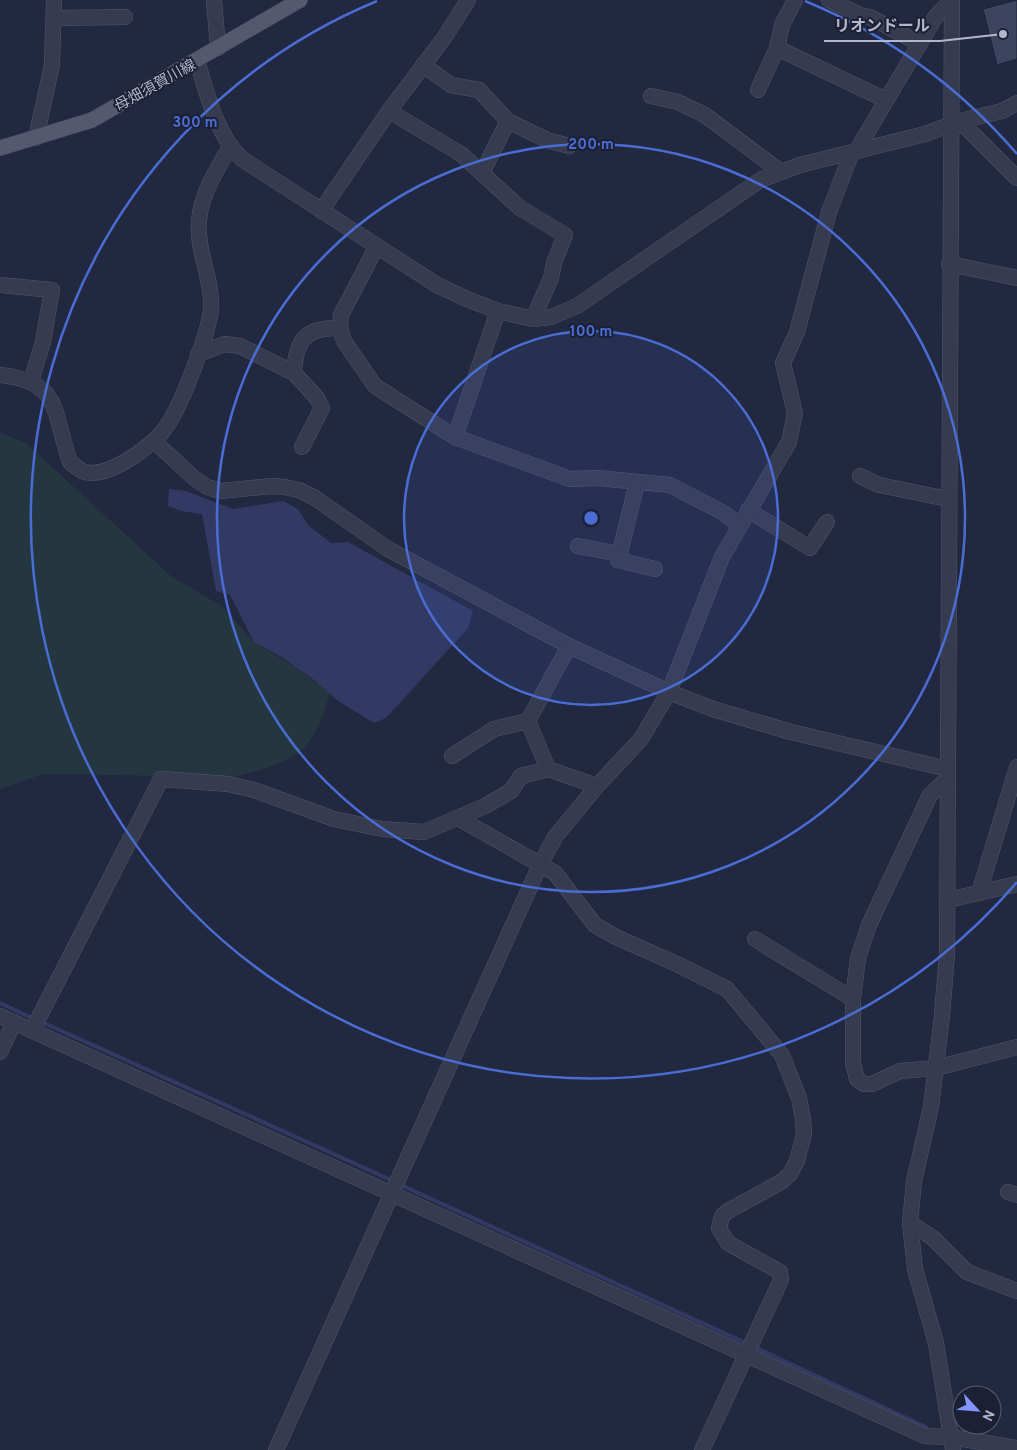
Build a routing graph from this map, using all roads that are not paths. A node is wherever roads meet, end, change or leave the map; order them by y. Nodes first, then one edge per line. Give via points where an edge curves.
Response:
1 (54, 0) edge
2 (214, 0) edge
3 (468, 0) edge
4 (795, 0) edge
5 (829, 0) edge
6 (952, 0) edge
7 (297, 1) edge
8 (125, 17) dead end
9 (54, 18) junction
10 (920, 44) junction
11 (218, 48) junction
12 (777, 48) junction
13 (198, 60) junction
14 (423, 65) junction
15 (758, 90) dead end
16 (651, 96) dead end
17 (886, 100) junction
18 (1017, 103) edge
19 (389, 111) junction
20 (508, 121) junction
21 (956, 123) junction
22 (36, 138) junction
23 (569, 146) dead end
24 (230, 147) junction
25 (0, 148) edge
26 (855, 151) junction
27 (781, 172) junction
28 (482, 173) junction
29 (1017, 178) edge
30 (321, 211) junction
31 (376, 246) junction
32 (949, 264) junction
33 (1017, 278) edge
34 (0, 285) edge
35 (498, 311) junction
36 (533, 319) junction
37 (340, 328) junction
38 (198, 354) junction
39 (294, 373) junction
40 (0, 375) edge
41 (31, 380) junction
42 (455, 436) junction
43 (154, 441) junction
44 (302, 447) dead end
45 (860, 476) dead end
46 (637, 482) junction
47 (948, 499) junction
48 (748, 510) junction
49 (827, 522) dead end
50 (739, 525) junction
51 (578, 546) dead end
52 (619, 554) junction
53 (655, 569) dead end
54 (569, 646) junction
55 (668, 692) junction
56 (528, 721) junction
57 (452, 756) dead end
58 (1017, 767) edge
59 (548, 769) junction
60 (948, 773) junction
61 (597, 786) junction
62 (460, 819) junction
63 (540, 865) junction
64 (1017, 884) edge
65 (979, 893) junction
66 (948, 900) junction
67 (755, 939) dead end
68 (853, 999) junction
69 (7, 1019) edge
70 (32, 1031) junction
71 (1017, 1047) edge
72 (0, 1052) edge
73 (936, 1068) junction
74 (392, 1194) junction
75 (910, 1223) junction
76 (1017, 1291) edge
77 (749, 1347) junction
78 (952, 1443) edge
79 (1017, 1448) edge
80 (276, 1450) edge
81 (702, 1450) edge

1 - 9 street
2 - 11 street
3 - 14 street
4 - 12 street via 782,25
5 - 10 street via 870,17
6 - 10 street via 936,16
6 - 21 street
7 - 11 main road, 母畑須賀川線
8 - 9 street
9 - 22 street via 52,65
10 - 17 street
11 - 13 main road, 母畑須賀川線
12 - 15 street
12 - 17 street
13 - 22 main road, 母畑須賀川線 via 92,120
13 - 24 street via 217,124
14 - 19 street
14 - 20 street via 451,85 479,90
16 - 27 street via 678,102 705,115
17 - 26 street
18 - 21 street via 1002,111
19 - 28 street via 460,154
19 - 30 street
20 - 23 street via 546,140
20 - 28 street
21 - 26 street
21 - 29 street
21 - 32 street
22 - 25 main road, 母畑須賀川線
24 - 30 street via 257,170
24 - 38 street via 207,185 199,221 211,291 211,312
26 - 27 street
26 - 48 street via 829,212 797,332 783,363 795,413 789,442
27 - 36 street via 760,180 578,306 551,318
28 - 36 street via 520,208 565,235
30 - 31 street
31 - 35 street via 437,285
31 - 37 street via 341,316
32 - 33 street
32 - 47 street
34 - 41 street via 52,290 43,342
35 - 36 street
35 - 42 street
37 - 39 street via 317,329 308,334 294,360
37 - 42 street via 344,341 375,386
38 - 39 street via 225,344 240,346
38 - 43 street via 177,408
39 - 44 street via 322,408
40 - 41 street
41 - 43 street via 53,401 70,462 83,471 100,472 124,463
42 - 46 street via 570,479
43 - 54 street via 194,478 221,491 272,486 299,490 388,549
45 - 47 street via 879,486
46 - 50 street via 670,485 724,513
46 - 52 street
47 - 60 street
48 - 49 street via 810,548
48 - 50 street
50 - 55 street via 722,557
51 - 52 street
52 - 53 street via 618,560
54 - 55 street
54 - 56 street
55 - 60 street via 791,732
55 - 61 street via 641,739
56 - 57 street via 494,729
56 - 59 street
58 - 65 street
59 - 61 street
59 - 62 street via 521,776 510,791
60 - 66 street
60 - 68 street via 930,795 869,925 858,958
61 - 63 street via 555,837
62 - 63 street
62 - 70 street via 424,832 382,829 334,819 228,784 161,778
63 - 74 street
63 - 77 street via 555,873 595,925 727,989 782,1055 799,1098 803,1119 804,1134 797,1162 781,1182 722,1216 719,1228 728,1243 780,1272 781,1280
64 - 65 street
65 - 66 street
66 - 73 street
67 - 68 street
68 - 73 street via 853,1063 857,1079 864,1084 872,1084 900,1071
69 - 70 street
69 - 72 street
70 - 74 street
71 - 73 street
73 - 75 street via 931,1107 914,1181
74 - 77 street
74 - 80 street
75 - 76 street via 934,1238 967,1272
75 - 78 street via 915,1269 936,1343
77 - 78 street via 925,1436
77 - 81 street
78 - 79 street

